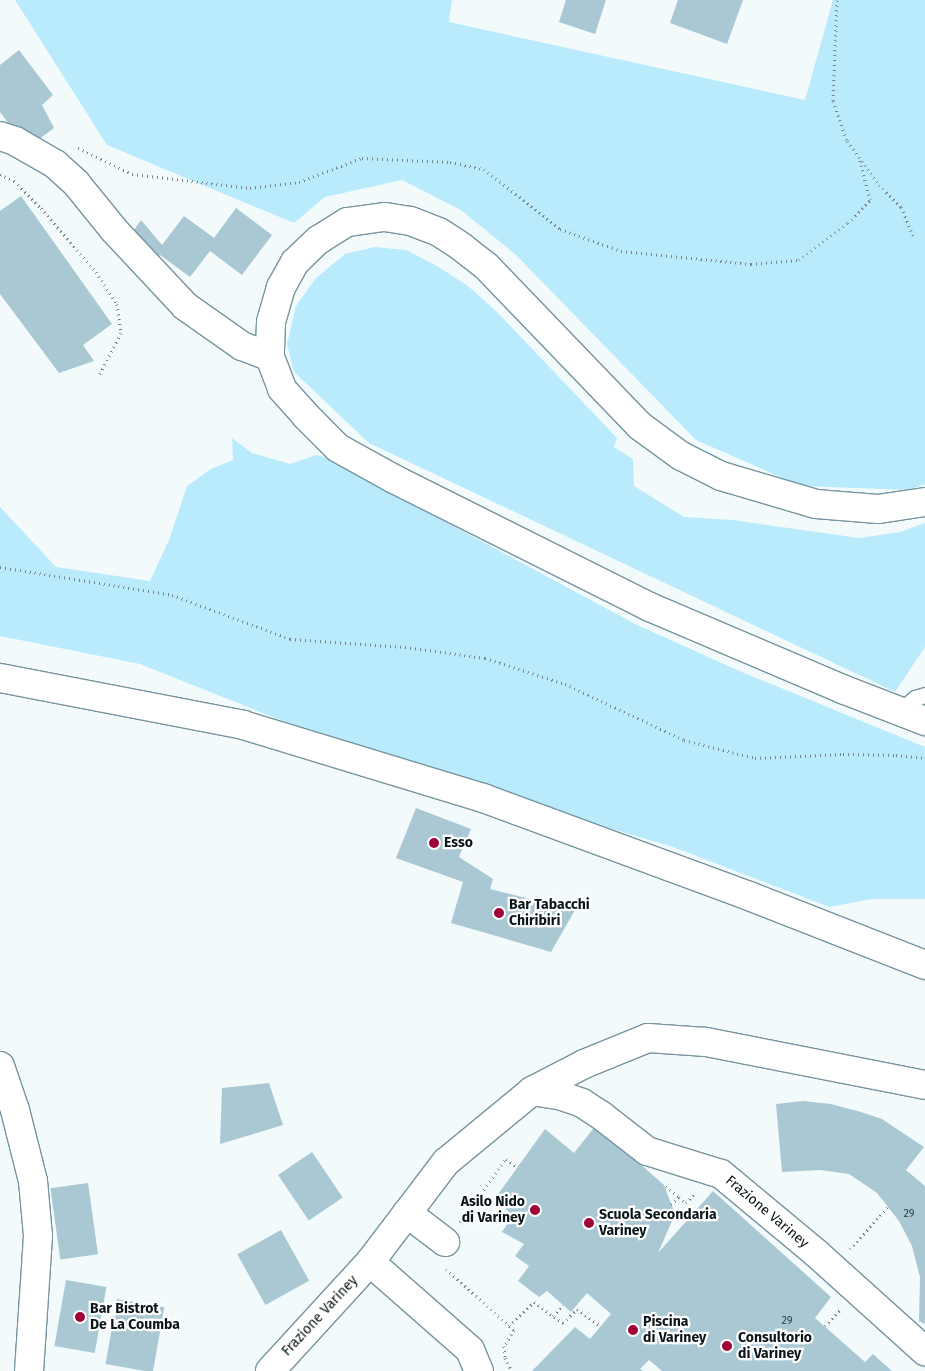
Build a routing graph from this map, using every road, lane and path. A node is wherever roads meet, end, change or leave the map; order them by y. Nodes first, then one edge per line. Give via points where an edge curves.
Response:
1 (838, 0) edge
2 (0, 136) edge
3 (73, 147) dead end
4 (859, 157) junction
5 (0, 174) edge
6 (914, 238) dead end
7 (270, 357) junction
8 (99, 374) dead end
9 (925, 502) edge
10 (0, 567) edge
11 (0, 678) edge
12 (925, 695) edge
13 (899, 712) junction
14 (925, 721) edge
15 (925, 758) edge
16 (925, 965) edge
17 (0, 1066) edge
18 (925, 1085) edge
19 (532, 1091) junction
20 (517, 1167) dead end
21 (664, 1184) dead end
22 (672, 1204) dead end
23 (888, 1208) dead end
24 (407, 1213) junction
25 (443, 1253) junction
26 (370, 1262) junction
27 (832, 1268) junction
28 (563, 1305) dead end
29 (553, 1316) junction
30 (509, 1326) junction
31 (600, 1326) dead end
32 (925, 1351) edge
33 (29, 1371) edge
34 (270, 1371) edge
35 (479, 1371) edge
36 (512, 1371) edge

1 - 4 path via 833,100 847,140
2 - 7 main road via 55,164 76,183 114,230 185,306 242,346
3 - 4 path via 132,174 250,188 299,182 362,158 450,162 484,168 560,229 621,251 750,264 799,260 848,223 870,200
4 - 6 path via 901,208
5 - 8 path via 14,181 41,208 96,272 117,304 121,333
7 - 9 main road via 271,322 281,287 295,262 318,240 347,222 384,217 410,221 439,232 486,266 640,426 681,456 721,476 816,504 878,509
7 - 13 main road via 282,389 338,448 650,607
10 - 15 path via 172,595 290,639 405,647 485,658 565,684 684,740 755,758 843,754
11 - 16 main road via 243,725 483,798
12 - 13 lane via 915,698
13 - 14 main road
17 - 33 main road via 33,1181 38,1236
18 - 19 main road, Frazione Variney via 706,1042 648,1038 584,1064
19 - 24 main road, Frazione Variney via 446,1162
19 - 27 main road, Frazione Variney via 582,1103 647,1151 721,1174
20 - 25 path via 506,1159
21 - 22 path via 679,1196
23 - 27 path
24 - 25 main road
24 - 26 main road, Frazione Variney
25 - 30 path
26 - 34 main road, Frazione Variney
26 - 35 main road via 470,1350
27 - 32 main road, Frazione Variney
28 - 29 path
29 - 30 path via 534,1302
29 - 31 path via 562,1323 577,1309
30 - 36 path via 514,1330 504,1346 505,1358

